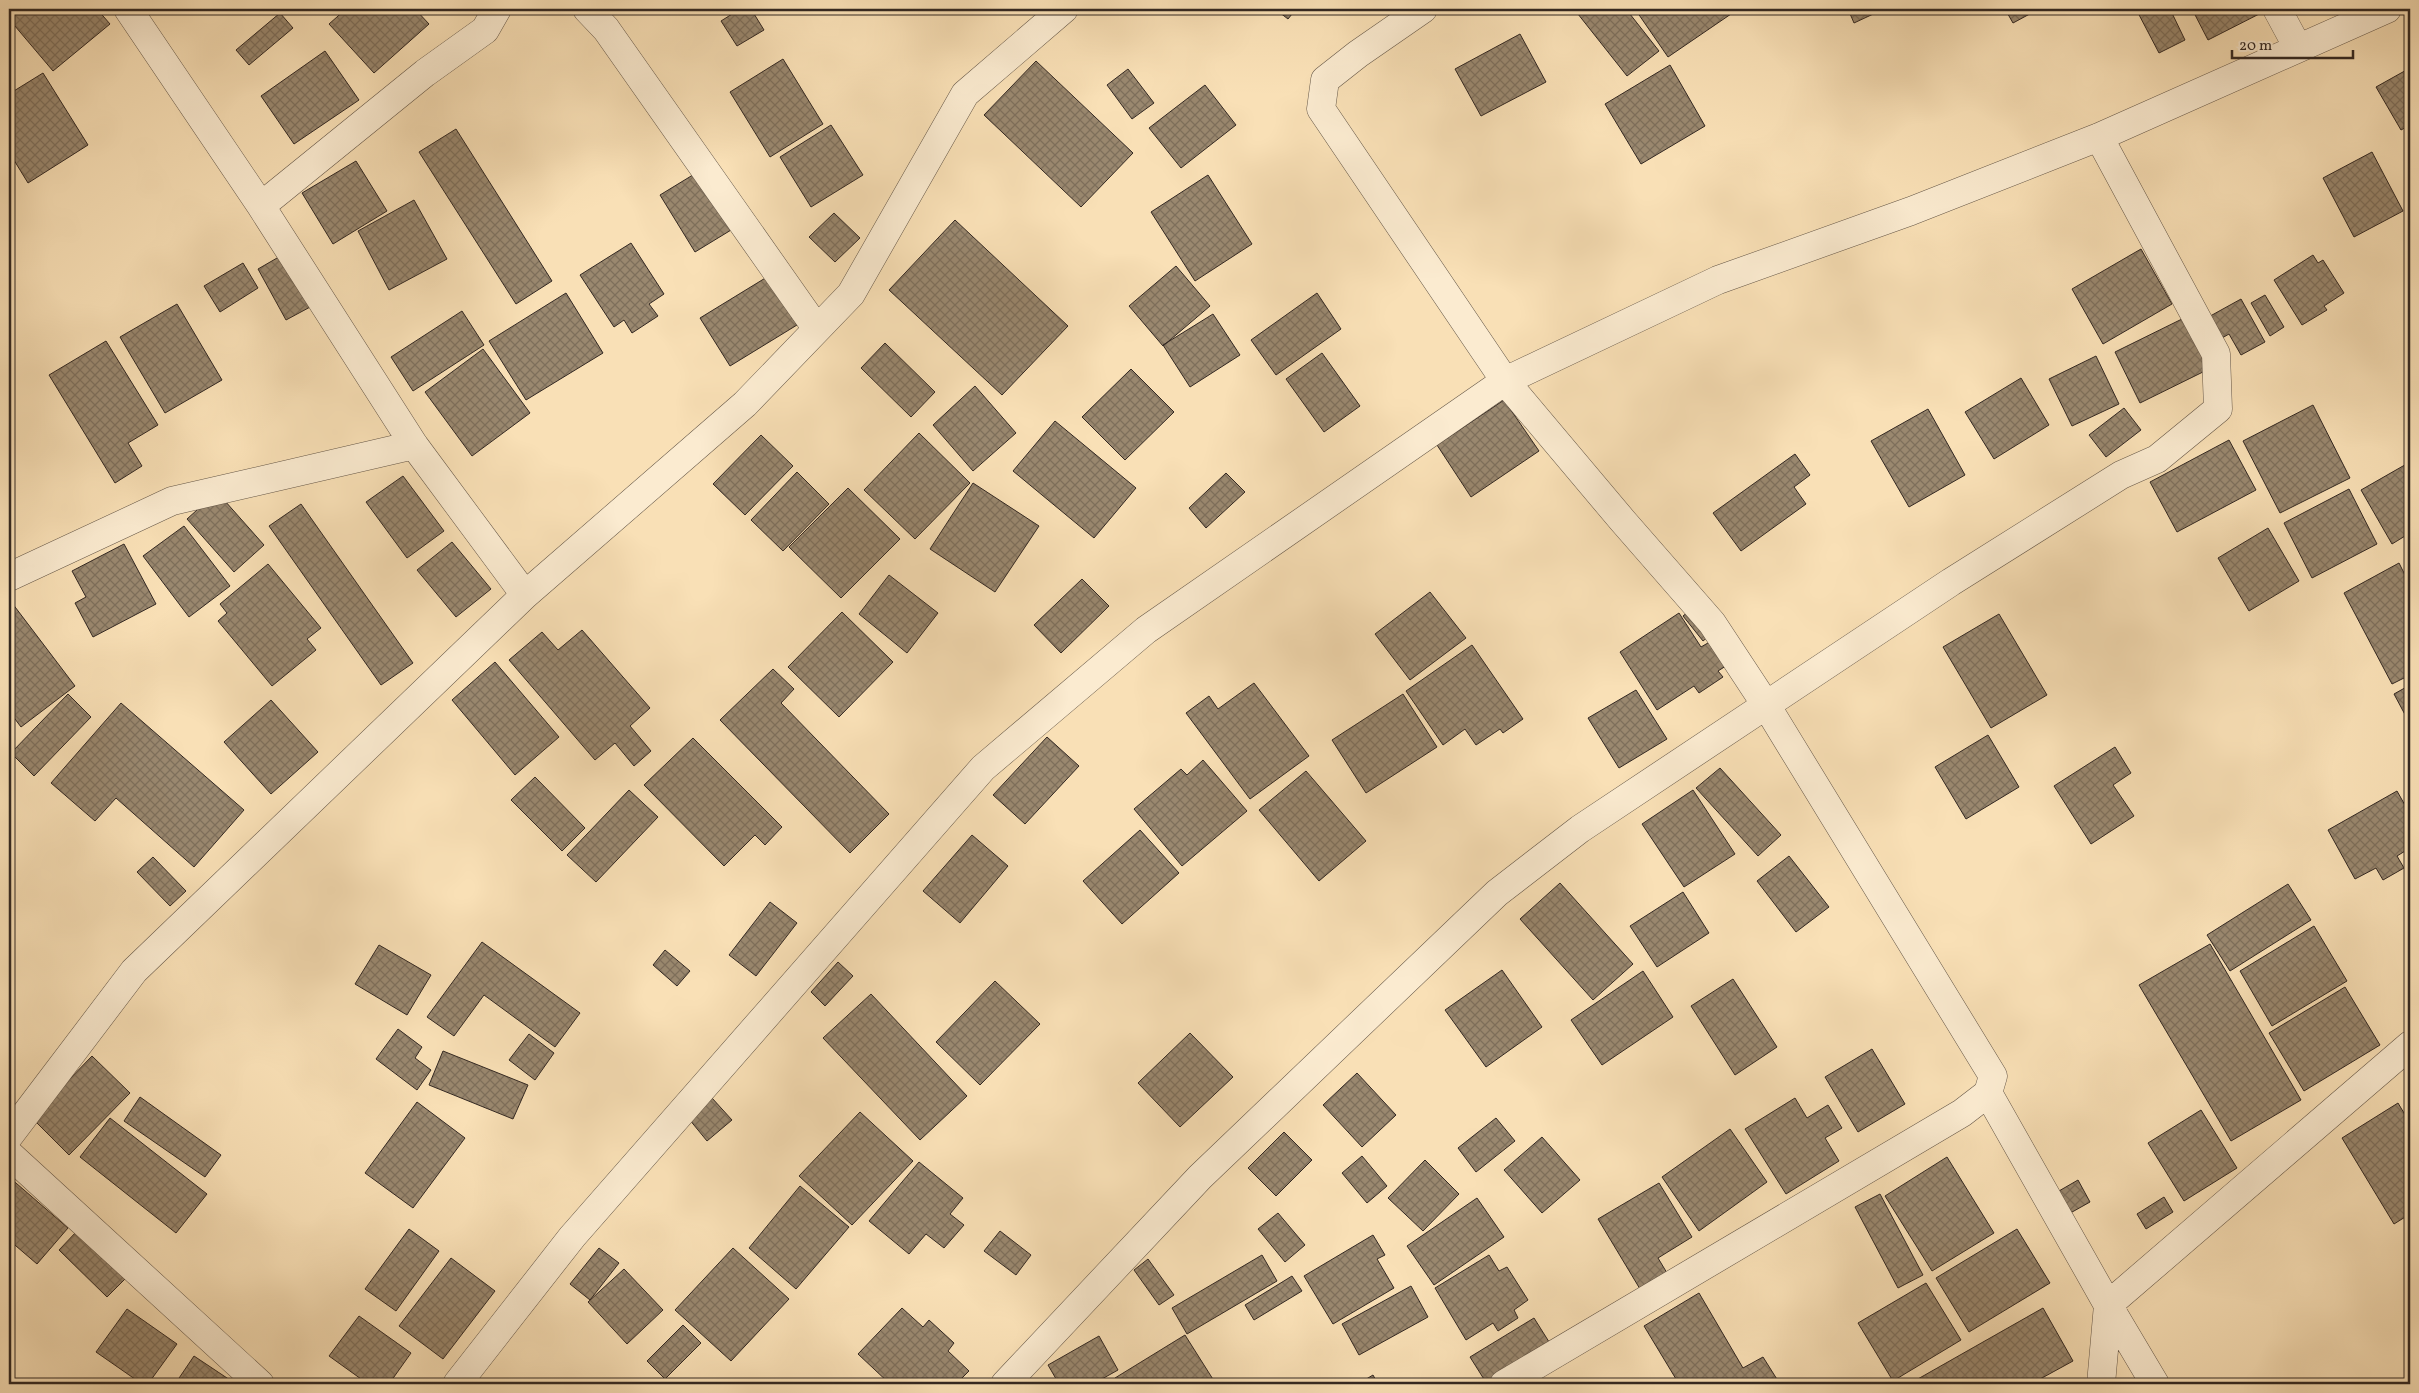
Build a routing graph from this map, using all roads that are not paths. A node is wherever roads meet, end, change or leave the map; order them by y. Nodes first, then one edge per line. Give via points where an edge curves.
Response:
1 (128, 9) edge
2 (497, 9) edge
3 (587, 9) edge
4 (1064, 9) edge
5 (1423, 9) edge
6 (2278, 9) edge
7 (2387, 9) edge
8 (2298, 48) junction
9 (2099, 137) junction
10 (261, 206) junction
11 (818, 328) junction
12 (1505, 380) junction
13 (414, 445) junction
14 (9, 577) edge
15 (525, 595) junction
16 (1766, 705) junction
17 (2410, 1045) edge
18 (1988, 1093) junction
19 (9, 1136) edge
20 (9, 1154) edge
21 (2108, 1305) junction
22 (260, 1384) edge
23 (457, 1384) edge
24 (1005, 1384) edge
25 (1504, 1384) edge
26 (2101, 1384) edge
27 (2156, 1384) edge

1 - 10 street
2 - 10 street via 485,30 425,73
3 - 11 street via 606,29
4 - 11 street via 966,94 851,294
5 - 12 street via 1325,80 1321,109
6 - 8 street
7 - 8 street
8 - 9 street
9 - 12 street via 1911,211 1718,280
9 - 16 street via 2216,354 2218,409 2158,459 2112,480
10 - 13 street
11 - 15 street via 744,404
12 - 16 street via 1712,623
12 - 23 street via 1146,630 983,768 572,1237
13 - 14 street via 172,501
13 - 15 street
15 - 19 street via 134,971
16 - 18 street via 1993,1076
16 - 24 street via 1580,829 1498,893 1200,1178
17 - 21 street
18 - 21 street
18 - 25 street via 1953,1118
20 - 22 street
21 - 26 street
21 - 27 street

